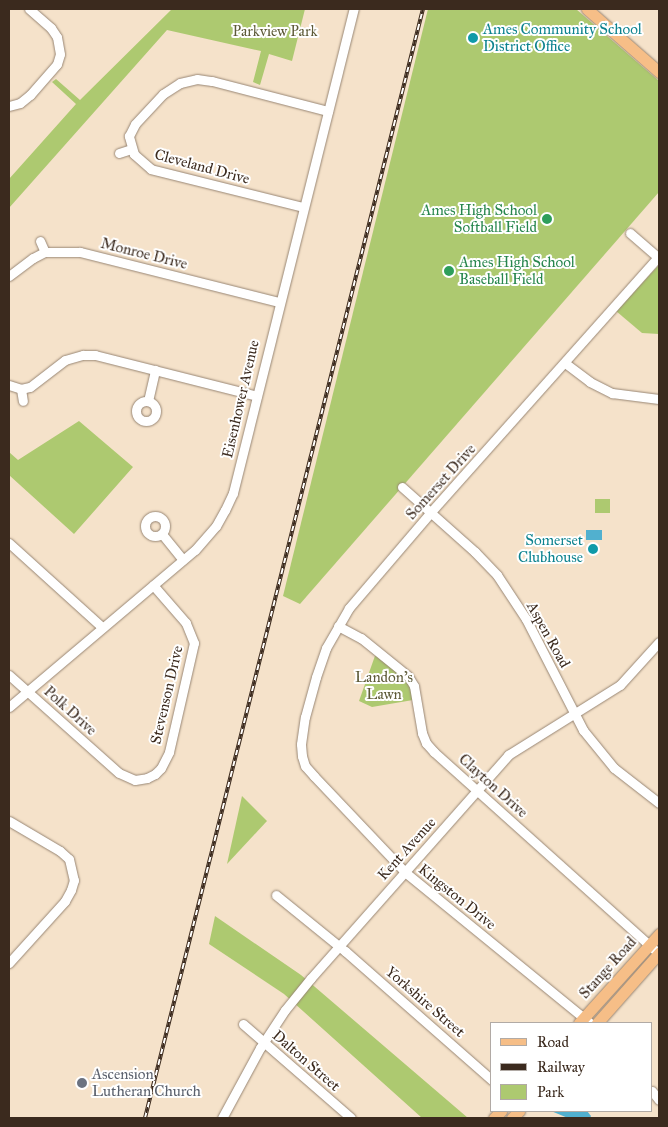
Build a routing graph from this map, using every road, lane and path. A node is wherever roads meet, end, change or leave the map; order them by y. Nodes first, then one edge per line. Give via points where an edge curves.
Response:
1 (29, 9) edge
2 (354, 9) edge
3 (587, 9) edge
4 (659, 72) edge
5 (9, 106) edge
6 (328, 111) junction
7 (131, 149) junction
8 (119, 153) dead end
9 (303, 207) junction
10 (630, 233) dead end
11 (40, 241) dead end
12 (45, 252) junction
13 (659, 257) edge
14 (9, 276) edge
15 (279, 302) junction
16 (565, 363) junction
17 (155, 370) junction
18 (9, 385) edge
19 (22, 389) junction
20 (257, 396) junction
21 (659, 399) edge
22 (148, 401) dead end
23 (23, 402) dead end
24 (402, 487) dead end
25 (430, 513) junction
26 (162, 534) dead end
27 (9, 542) edge
28 (183, 560) junction
29 (153, 585) junction
30 (338, 626) junction
31 (102, 627) junction
32 (659, 642) edge
33 (9, 674) edge
34 (28, 691) junction
35 (9, 707) edge
36 (573, 715) junction
37 (302, 756) joint
38 (112, 768) joint
39 (478, 790) junction
40 (659, 803) edge
41 (9, 821) edge
42 (405, 872) junction
43 (276, 895) dead end
44 (659, 934) edge
45 (649, 945) junction
46 (340, 946) junction
47 (659, 953) edge
48 (9, 964) edge
49 (584, 1021) edge
50 (598, 1022) edge
51 (243, 1024) dead end
52 (264, 1042) junction
53 (490, 1078) edge
54 (222, 1118) edge
55 (351, 1118) edge

1 - 5 street via 51,28 64,45 57,64 30,95
2 - 6 street, Eisenhower Avenue
3 - 4 main road
6 - 7 street via 212,81 188,81 163,94 135,124 130,136
6 - 9 street, Eisenhower Avenue
7 - 8 street
7 - 9 street, Cleveland Drive via 138,160 151,169
9 - 15 street, Eisenhower Avenue
10 - 13 street
11 - 12 street
12 - 14 street
12 - 15 street, Monroe Drive via 80,252
13 - 16 street, Somerset Drive
15 - 20 street, Eisenhower Avenue
16 - 21 street via 604,390 623,396
16 - 25 street, Somerset Drive
17 - 19 street via 95,355 82,355 65,360 39,382
17 - 20 street
17 - 22 street
18 - 19 street
19 - 23 street
20 - 28 street, Eisenhower Avenue via 225,510 207,538
24 - 25 street, Aspen Road
25 - 30 street, Somerset Drive via 349,608
25 - 36 street, Aspen Road via 497,575 526,619
26 - 28 street
27 - 31 street
28 - 29 street, Eisenhower Avenue
29 - 31 street, Eisenhower Avenue
29 - 38 street, Stevenson Drive via 191,630 194,651 169,752 161,768 142,780 126,778
30 - 37 street, Somerset Drive via 316,677 305,718
30 - 39 street, Clayton Drive via 361,638 408,676 414,686 426,743
31 - 34 street, Eisenhower Avenue
32 - 36 street, Kent Avenue via 620,686
33 - 34 street, Polk Drive
34 - 35 street, Eisenhower Avenue
34 - 38 street, Polk Drive
36 - 39 street, Kent Avenue via 508,755
36 - 40 street, Aspen Road via 614,768
37 - 42 street, Kingston Drive via 314,776
39 - 42 street, Kent Avenue
39 - 45 street, Clayton Drive
41 - 48 street via 64,855 69,860 74,880 64,901
42 - 46 street, Kent Avenue
42 - 49 street, Kingston Drive
43 - 46 street, Yorkshire Street
44 - 45 main road, Stange Road
45 - 47 street, Clayton Drive
45 - 49 main road, Stange Road
46 - 52 street, Kent Avenue via 300,991
46 - 53 street, Yorkshire Street
47 - 50 main road, Stange Road
51 - 52 street, Dalton Street
52 - 54 street, Kent Avenue
52 - 55 street, Dalton Street

